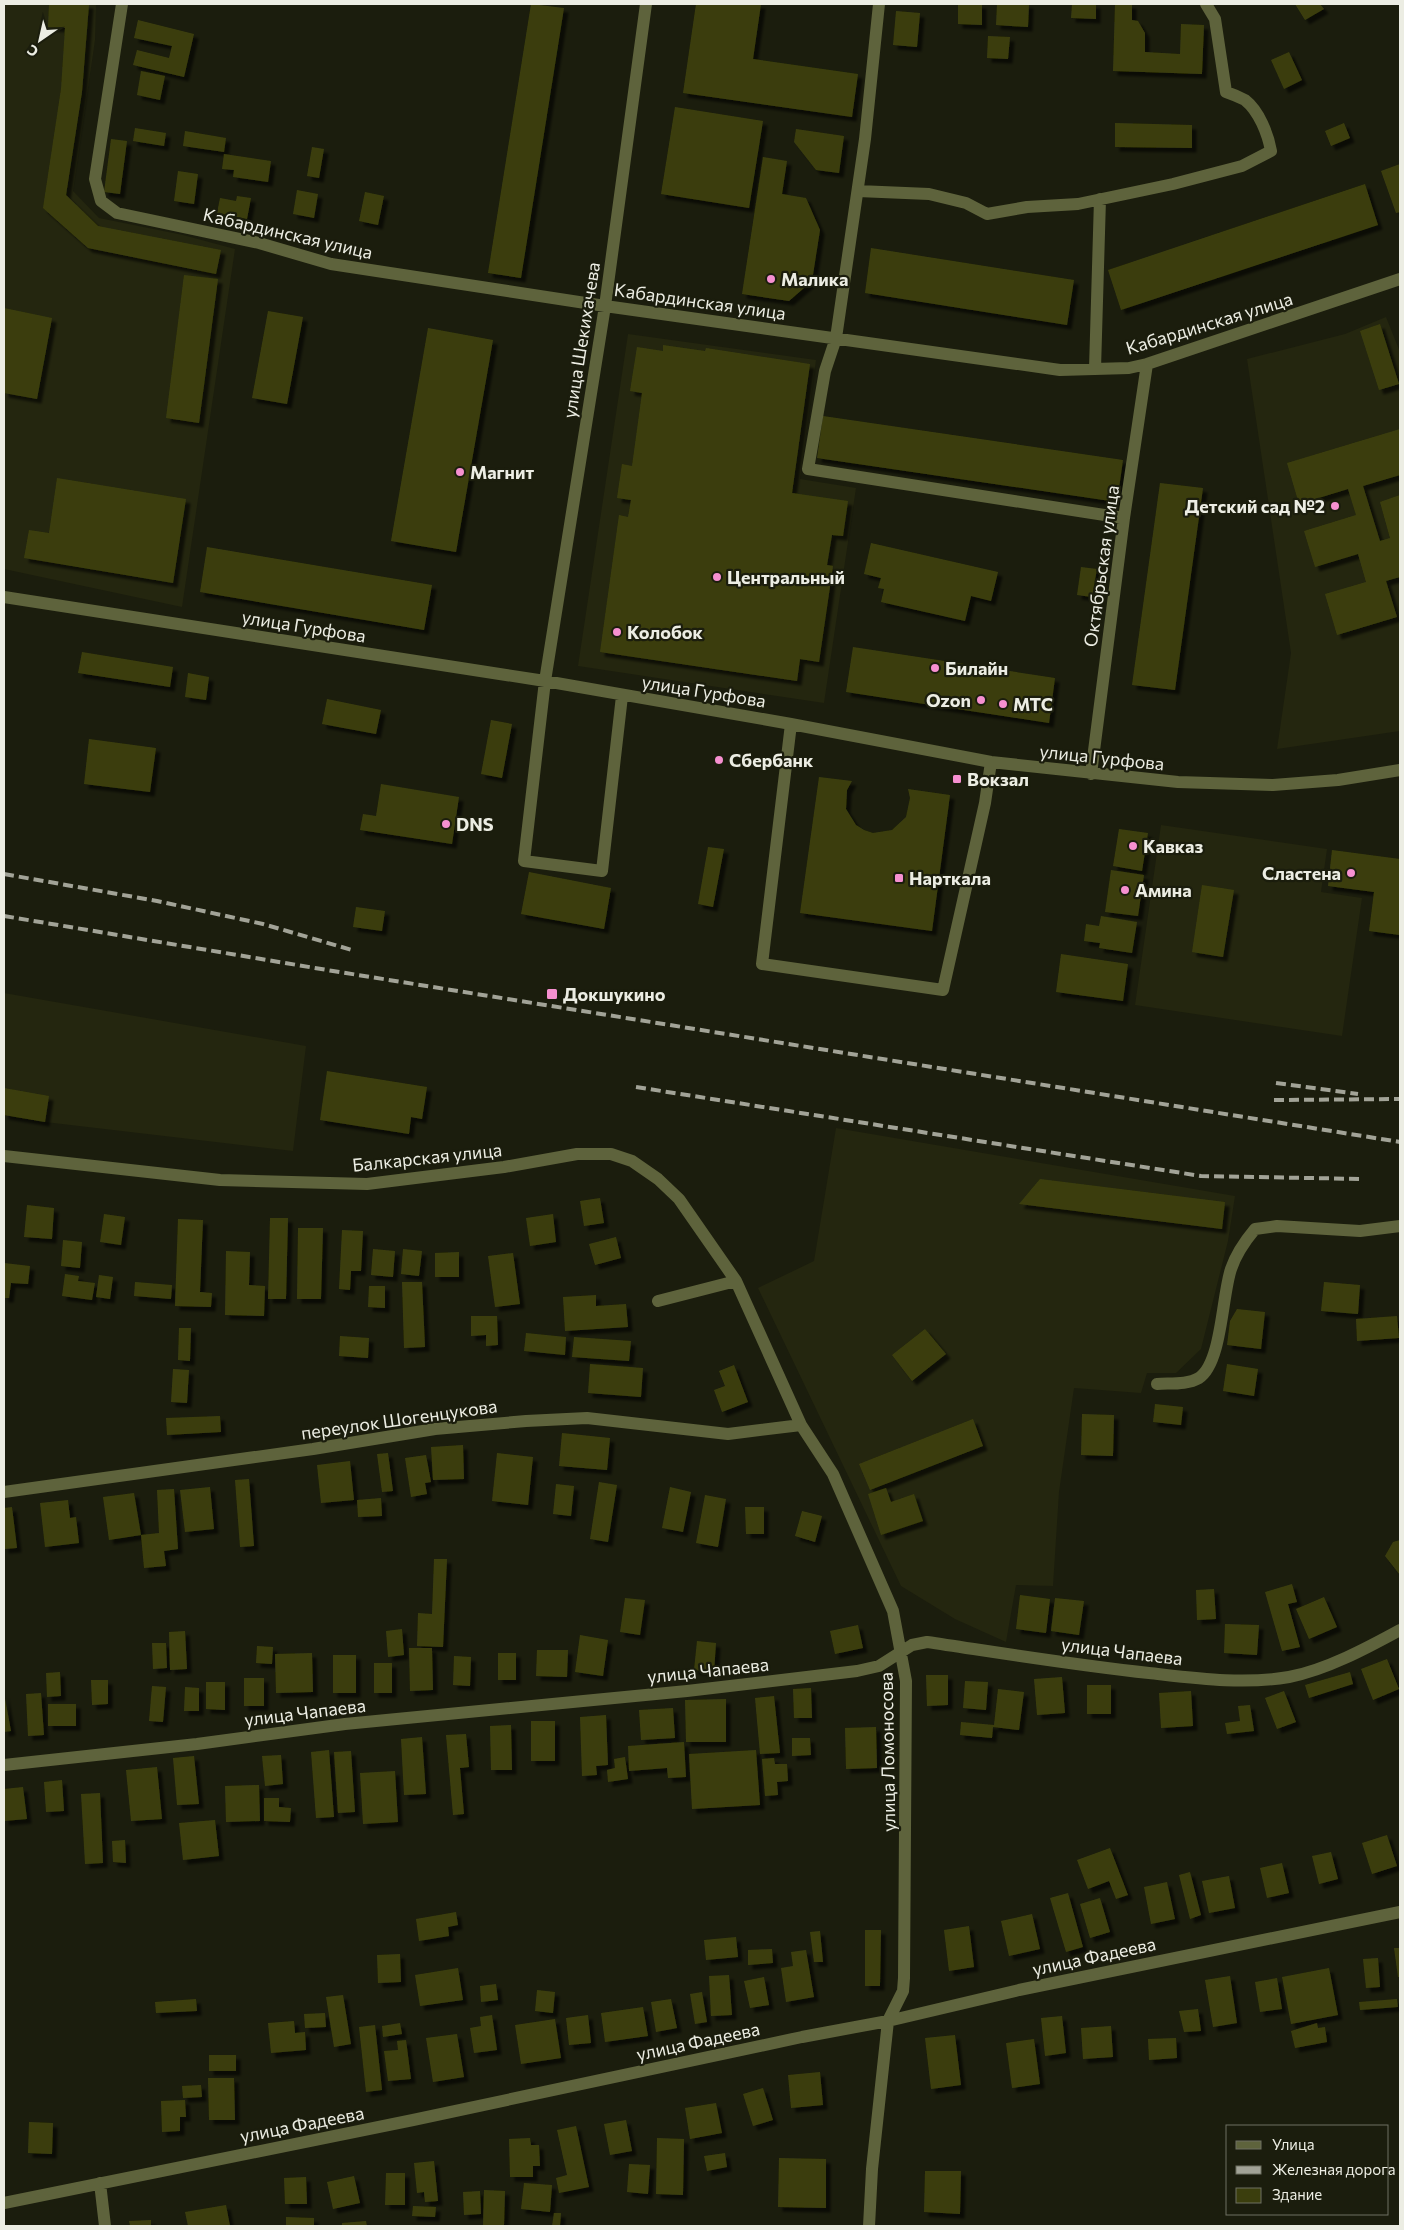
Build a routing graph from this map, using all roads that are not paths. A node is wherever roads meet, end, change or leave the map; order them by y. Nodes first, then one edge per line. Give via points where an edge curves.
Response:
1 (122, 4) edge
2 (646, 4) edge
3 (879, 4) edge
4 (1206, 4) edge
5 (858, 191) junction
6 (1100, 199) junction
7 (1400, 279) edge
8 (605, 306) junction
9 (836, 338) junction
10 (1147, 364) junction
11 (1095, 369) junction
12 (1124, 518) junction
13 (4, 597) edge
14 (545, 681) junction
15 (622, 696) junction
16 (791, 724) junction
17 (991, 762) junction
18 (1400, 770) edge
19 (1091, 774) junction
20 (4, 1156) edge
21 (1400, 1226) edge
22 (736, 1281) junction
23 (658, 1301) dead end
24 (1157, 1384) dead end
25 (801, 1425) junction
26 (4, 1492) edge
27 (1400, 1630) edge
28 (902, 1651) junction
29 (4, 1765) edge
30 (1400, 1912) edge
31 (888, 2021) junction
32 (100, 2183) junction
33 (4, 2203) edge
34 (105, 2226) edge
35 (869, 2226) edge

1 - 8 street, Кабардинская улица via 95,179 101,201 117,213 259,243 331,264
2 - 8 street, улица Шекихачева
3 - 5 street
4 - 6 street via 1215,19 1226,92 1246,101 1258,116 1269,136 1271,150 1242,166
5 - 6 street via 930,194 966,203 987,214
5 - 9 street
6 - 11 street
7 - 10 street, Кабардинская улица
8 - 9 street, Кабардинская улица
8 - 14 street, улица Шекихачева
9 - 11 street, Кабардинская улица via 1060,370
9 - 12 street via 825,371 808,469
10 - 11 street, Кабардинская улица
10 - 12 street, Октябрьская улица
12 - 19 street, Октябрьская улица
13 - 14 street, улица Гурфова
14 - 15 street, улица Гурфова
14 - 15 street, улица Шекихачева via 524,861 602,870
15 - 16 street, улица Гурфова
16 - 17 street, улица Гурфова
16 - 17 street via 762,964 943,990 985,803
17 - 19 street, улица Гурфова
18 - 19 street, улица Гурфова via 1338,780 1273,785 1178,782
20 - 22 street, Балкарская улица via 220,1180 368,1184 504,1168 577,1154 611,1154 632,1161 679,1198
21 - 24 street via 1360,1231 1277,1226 1255,1229 1231,1268 1216,1347 1206,1370 1199,1378 1188,1382
22 - 23 street
22 - 25 street, улица Ломоносова
25 - 26 street, переулок Шогенцукова via 728,1434 587,1418 526,1420 435,1428 313,1449
25 - 28 street, улица Ломоносова via 833,1474 852,1516 893,1611
27 - 28 street, улица Чапаева via 1332,1663 1290,1677 1264,1680 1148,1673 927,1642
28 - 29 street, улица Чапаева via 879,1666 857,1671 345,1724
28 - 31 street, улица Ломоносова via 906,1681 904,1978 903,1991
30 - 31 street, улица Фадеева via 1028,1988
31 - 32 street, улица Фадеева
31 - 35 street, улица Ломоносова
32 - 33 street, улица Фадеева
32 - 34 street

